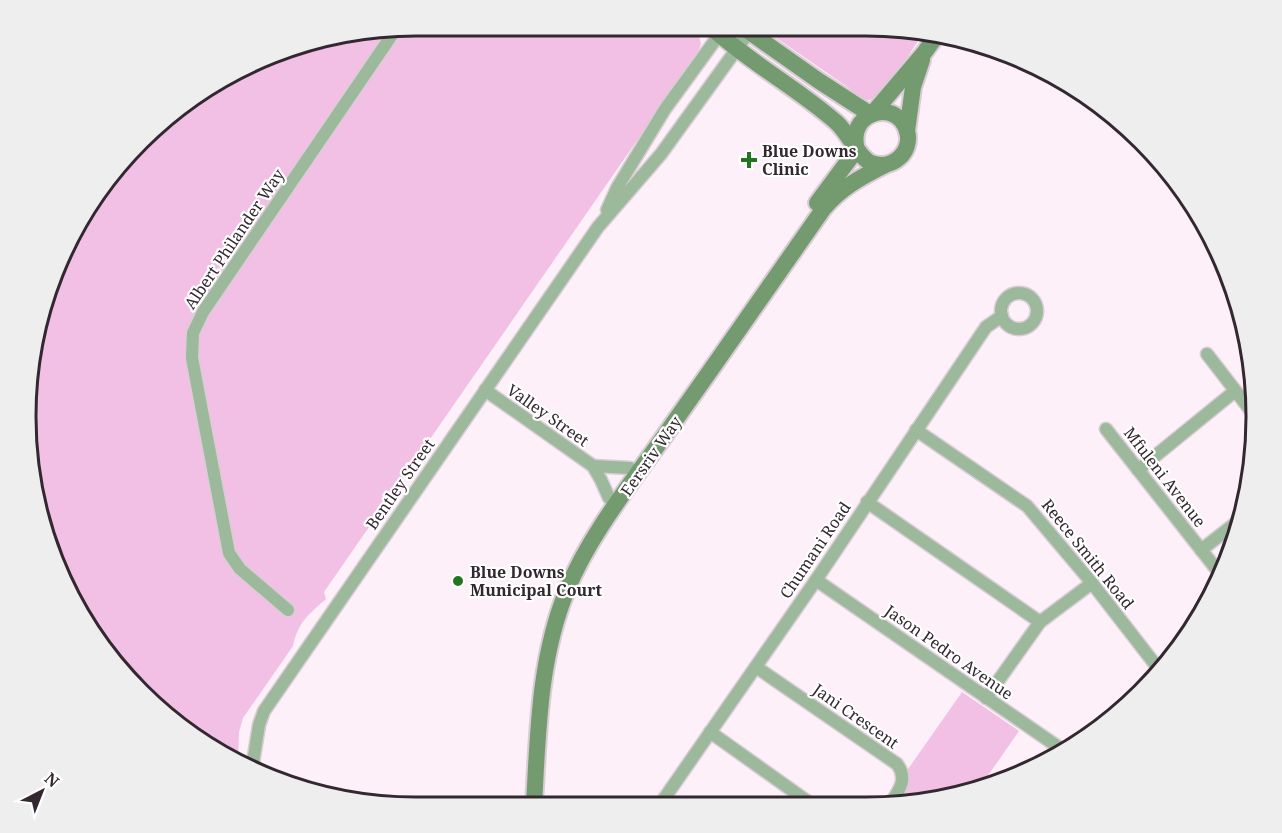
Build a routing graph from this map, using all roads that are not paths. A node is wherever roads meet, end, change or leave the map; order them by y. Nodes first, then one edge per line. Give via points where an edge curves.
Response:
1 (714, 36) edge
2 (724, 36) edge
3 (744, 36) edge
4 (755, 36) edge
5 (390, 37) edge
6 (932, 42) edge
7 (736, 49) junction
8 (924, 53) junction
9 (872, 114) junction
10 (907, 130) junction
11 (645, 143) junction
12 (856, 147) junction
13 (661, 154) junction
14 (885, 165) junction
15 (598, 227) junction
16 (1002, 316) dead end
17 (1207, 354) dead end
18 (484, 390) junction
19 (1235, 391) junction
20 (1246, 404) edge
21 (1106, 429) dead end
22 (916, 430) junction
23 (593, 466) junction
24 (630, 468) junction
25 (1138, 470) junction
26 (609, 498) junction
27 (867, 502) junction
28 (1229, 528) edge
29 (1202, 550) junction
30 (1215, 567) edge
31 (816, 580) junction
32 (1092, 583) junction
33 (288, 610) dead end
34 (1040, 622) junction
35 (1155, 664) edge
36 (756, 667) junction
37 (986, 698) junction
38 (710, 732) junction
39 (1056, 746) edge
40 (253, 760) edge
41 (895, 796) edge
42 (525, 797) edge
43 (535, 797) edge
44 (669, 797) edge
45 (801, 797) edge

1 - 11 street, Bentley Street
2 - 7 main road
3 - 7 street, Bentley Street
4 - 9 main road via 826,87
5 - 33 street, Albert Philander Way via 203,312 194,333 192,358 229,553 240,569
6 - 8 main road
7 - 12 main road via 835,121
7 - 13 street, Bentley Street
8 - 9 main road
8 - 10 main road via 913,87
9 - 10 main road via 894,115
9 - 12 main road via 858,125
10 - 14 main road via 904,153
11 - 13 street
11 - 15 street, Bentley Street
12 - 14 main road via 867,160
12 - 24 main road, Eersriv Way
13 - 15 street, Bentley Street
14 - 43 main road, Eersriv Way via 855,180 824,208 583,556 551,637 542,693
15 - 18 street, Bentley Street
16 - 22 street, Chumani Road via 986,327
17 - 19 street
18 - 23 street, Valley Street
18 - 40 street, Bentley Street via 264,711
19 - 20 street
19 - 25 street
21 - 25 street, Mfuleni Avenue
22 - 27 street, Chumani Road
22 - 32 street, Reece Smith Road via 1028,506
23 - 24 street, Valley Street
23 - 26 street, Valley Street
24 - 26 main road, Eersriv Way
25 - 29 street, Mfuleni Avenue
26 - 42 main road, Eersriv Way via 565,573 542,635 532,689
27 - 31 street, Chumani Road
27 - 34 street
28 - 29 street
29 - 30 street, Mfuleni Avenue
31 - 36 street, Chumani Road
31 - 37 street, Jason Pedro Avenue
32 - 34 street
32 - 35 street, Reece Smith Road
34 - 37 street
36 - 38 street, Chumani Road
36 - 41 street, Jani Crescent via 897,764 903,776
37 - 39 street, Jason Pedro Avenue
38 - 44 street, Chumani Road
38 - 45 street

